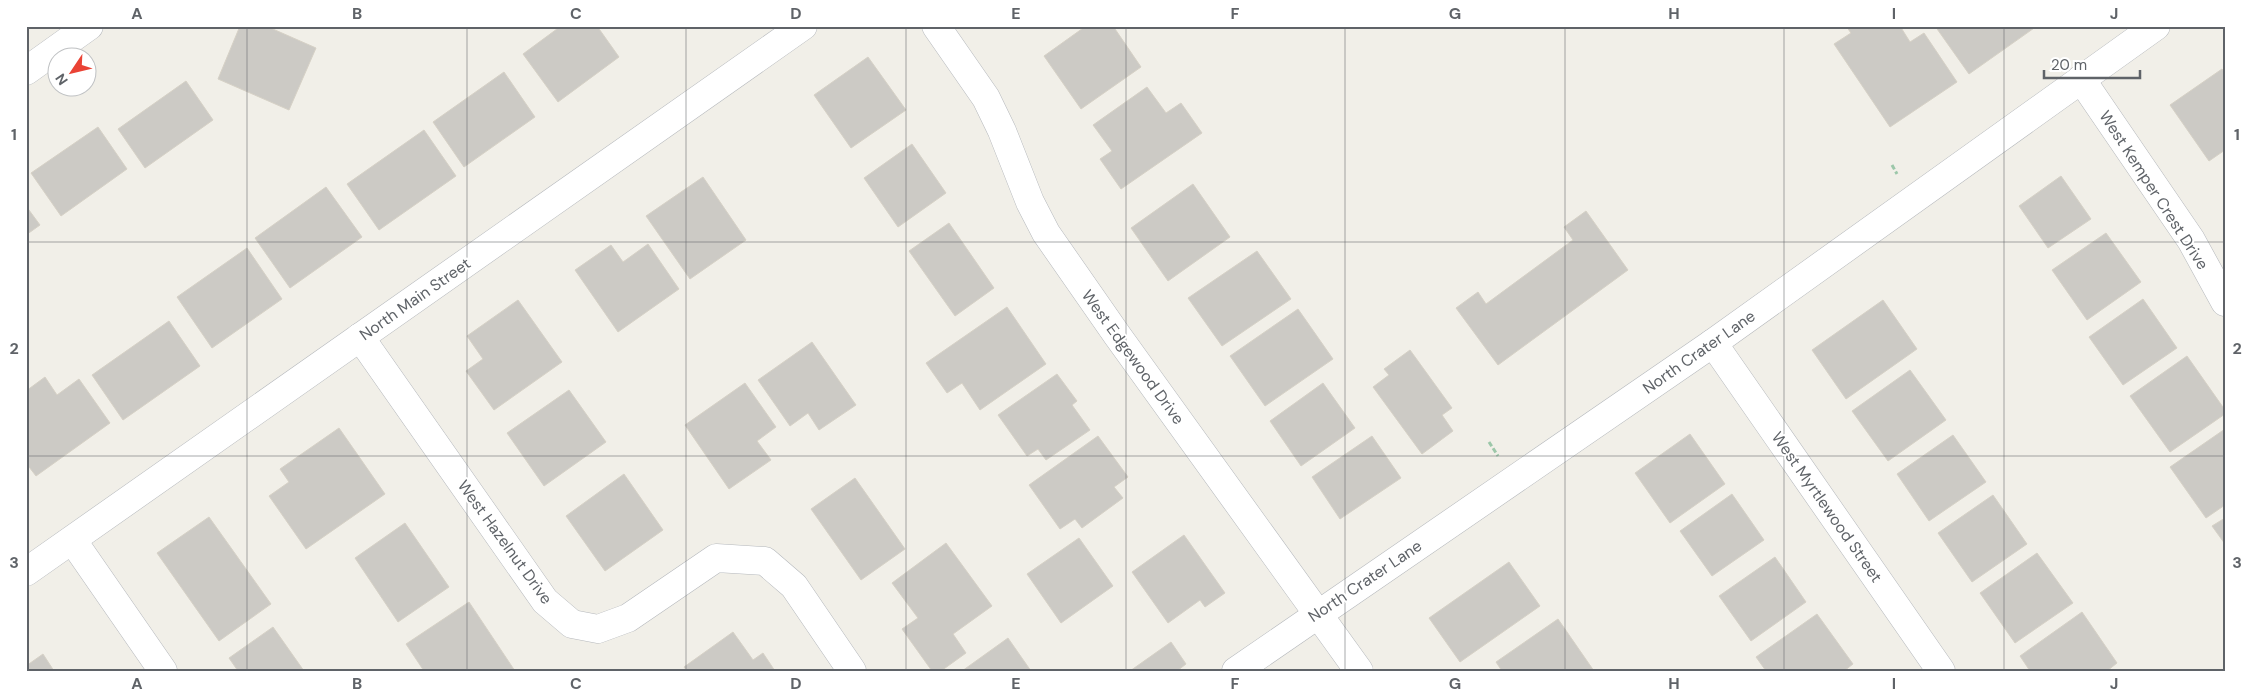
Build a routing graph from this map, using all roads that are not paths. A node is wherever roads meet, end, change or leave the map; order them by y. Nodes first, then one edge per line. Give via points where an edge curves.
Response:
1 (89, 26) edge
2 (803, 26) edge
3 (936, 26) edge
4 (2156, 26) edge
5 (26, 71) edge
6 (2082, 79) junction
7 (2225, 302) edge
8 (360, 337) junction
9 (1714, 344) junction
10 (72, 541) junction
11 (26, 572) edge
12 (1319, 613) junction
13 (163, 671) edge
14 (852, 671) edge
15 (1236, 671) edge
16 (1359, 671) edge
17 (1941, 671) edge

1 - 5 street
2 - 8 street, North Main Street
3 - 12 street, West Edgewood Drive via 986,98 1046,233
4 - 6 street, North Crater Lane
6 - 7 street, West Kemper Crest Drive via 2191,240
6 - 9 street, North Crater Lane
8 - 10 street, North Main Street
8 - 14 street, West Hazelnut Drive via 545,601 572,624 598,629 628,618 716,558 765,561 794,586
9 - 12 street, North Crater Lane
9 - 17 street, West Myrtlewood Street
10 - 11 street, North Main Street
10 - 13 street
12 - 15 street, North Crater Lane
12 - 16 street, West Edgewood Drive

